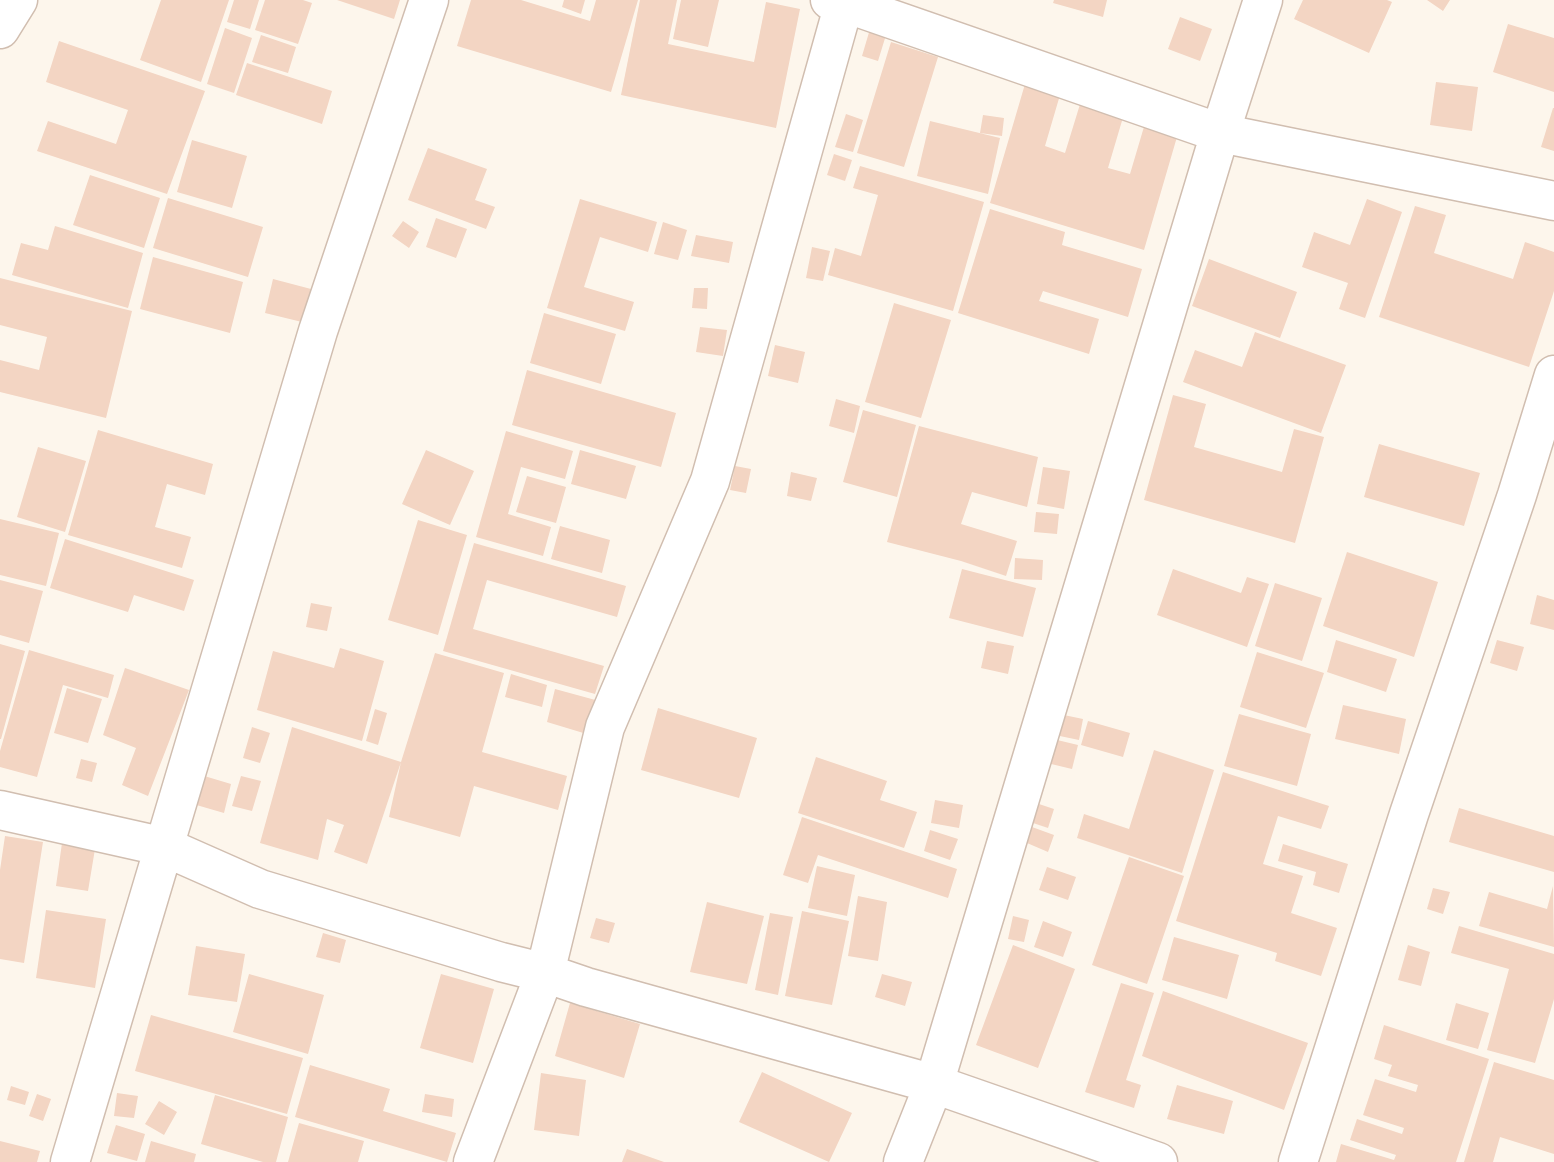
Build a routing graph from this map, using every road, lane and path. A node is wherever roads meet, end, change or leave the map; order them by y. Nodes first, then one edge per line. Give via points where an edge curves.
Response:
1 (18, 0) edge
2 (429, 0) edge
3 (1263, 0) edge
4 (840, 1) edge
5 (0, 29) edge
6 (1220, 133) junction
7 (1554, 201) edge
8 (1554, 375) edge
9 (0, 810) edge
10 (165, 846) junction
11 (545, 973) junction
12 (934, 1084) junction
13 (70, 1162) edge
14 (473, 1162) edge
15 (902, 1162) edge
16 (1158, 1162) edge
17 (1298, 1162) edge

1 - 5 street
2 - 10 street via 318,331
3 - 6 street
4 - 6 street
4 - 11 street via 710,481 605,727
6 - 7 street
6 - 12 street
8 - 17 street
9 - 10 street
10 - 11 street via 261,889
10 - 13 street
11 - 12 street
11 - 14 street
12 - 15 street
12 - 16 street

